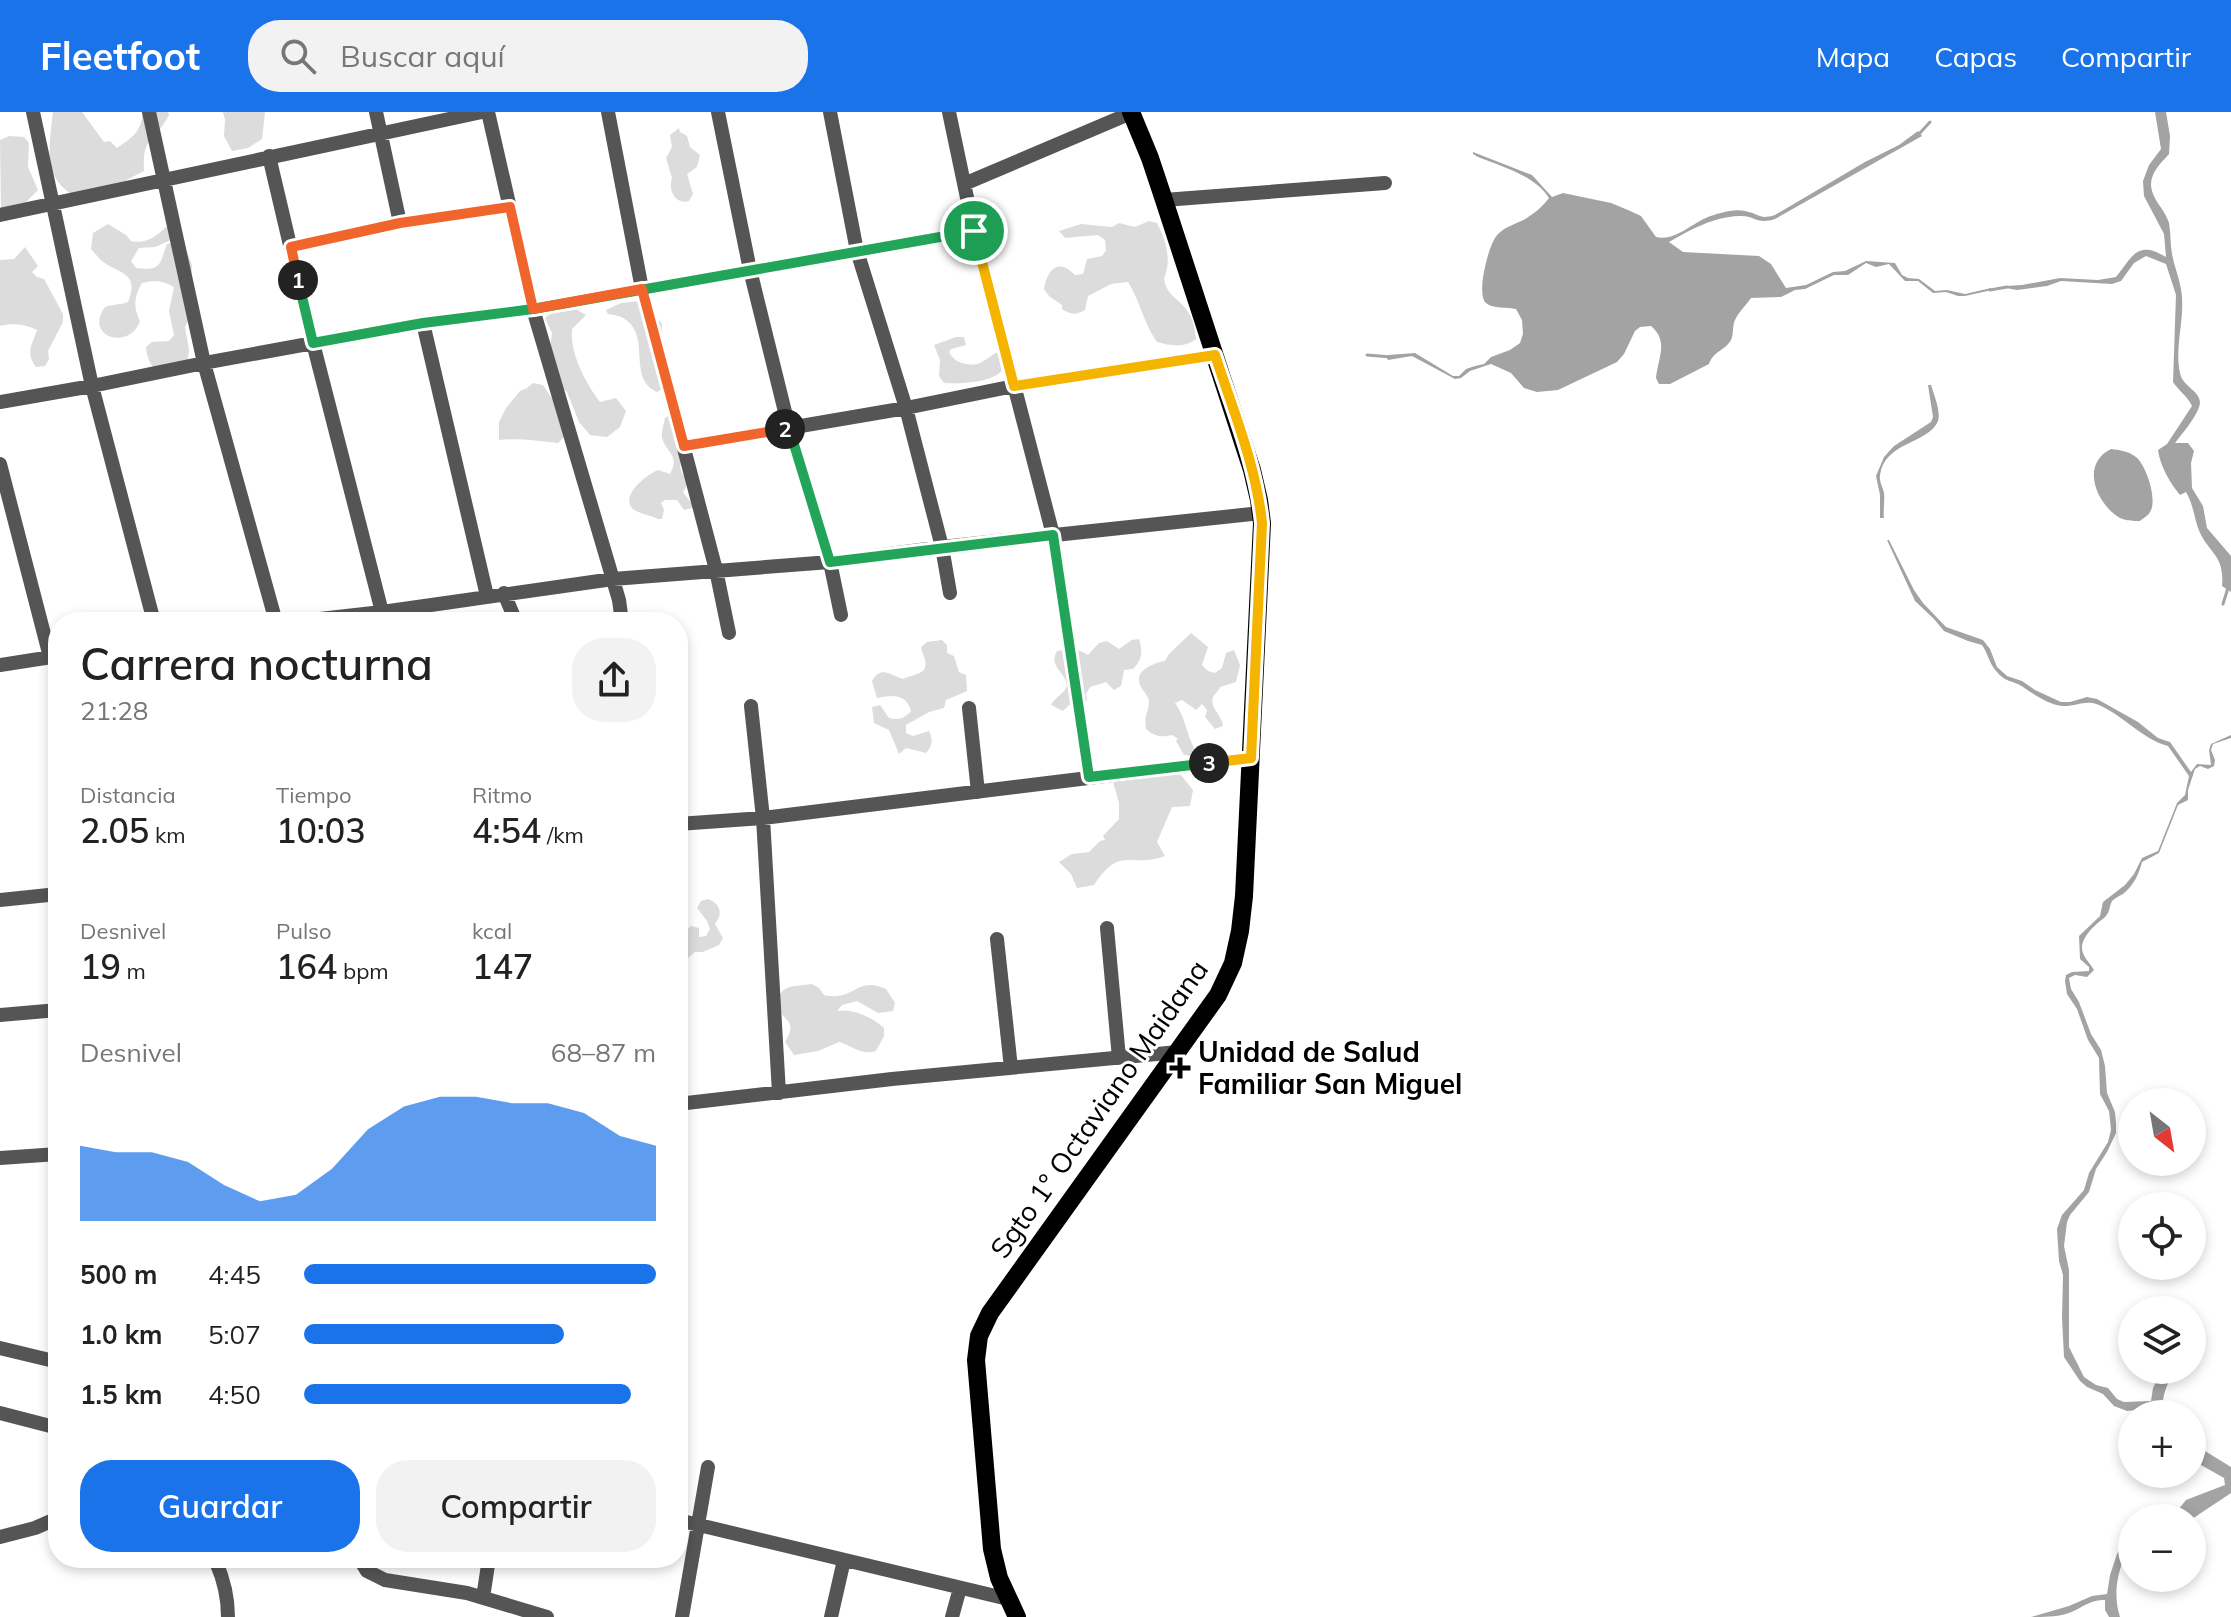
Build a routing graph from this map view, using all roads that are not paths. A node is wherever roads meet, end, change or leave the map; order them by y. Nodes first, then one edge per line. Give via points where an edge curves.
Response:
1 (33, 112) edge
2 (149, 112) edge
3 (376, 112) edge
4 (485, 112) edge
5 (608, 112) edge
6 (718, 112) edge
7 (830, 112) edge
8 (949, 112) edge
9 (1131, 113) edge
10 (380, 133) junction
11 (269, 156) junction
12 (165, 179) junction
13 (1385, 183) dead end
14 (964, 184) junction
15 (1164, 200) junction
16 (52, 204) junction
17 (510, 207) junction
18 (0, 215) edge
19 (400, 223) junction
20 (974, 231) junction
21 (291, 247) junction
22 (857, 251) junction
23 (750, 270) junction
24 (642, 289) junction
25 (533, 309) junction
26 (423, 323) junction
27 (313, 343) junction
28 (1215, 355) junction
29 (204, 363) junction
30 (92, 386) junction
31 (1014, 386) junction
32 (0, 402) edge
33 (906, 408) junction
34 (789, 428) junction
35 (684, 446) junction
36 (0, 464) edge
37 (1261, 513) junction
38 (1053, 535) junction
39 (942, 547) junction
40 (830, 562) junction
41 (716, 570) junction
42 (613, 579) junction
43 (504, 593) junction
44 (950, 593) dead end
45 (487, 596) junction
46 (151, 612) edge
47 (273, 612) edge
48 (384, 612) edge
49 (409, 612) edge
50 (512, 612) edge
51 (621, 612) edge
52 (841, 615) dead end
53 (729, 633) dead end
54 (48, 635) edge
55 (48, 657) edge
56 (0, 665) edge
57 (751, 706) dead end
58 (969, 708) dead end
59 (1251, 758) junction
60 (1089, 777) junction
61 (978, 792) junction
62 (763, 818) junction
63 (688, 823) edge
64 (48, 895) edge
65 (0, 900) edge
66 (1107, 928) dead end
67 (997, 939) dead end
68 (48, 1011) edge
69 (0, 1015) edge
70 (1178, 1052) junction
71 (1119, 1058) junction
72 (1011, 1068) junction
73 (779, 1093) junction
74 (688, 1103) edge
75 (48, 1155) edge
76 (0, 1158) edge
77 (0, 1348) edge
78 (48, 1360) edge
79 (0, 1413) edge
80 (48, 1425) edge
81 (708, 1467) dead end
82 (48, 1522) edge
83 (688, 1523) edge
84 (699, 1526) junction
85 (0, 1537) edge
86 (844, 1560) junction
87 (220, 1568) edge
88 (365, 1568) edge
89 (488, 1568) edge
90 (960, 1588) junction
91 (483, 1598) junction
92 (1008, 1599) junction
93 (228, 1617) edge
94 (547, 1617) edge
95 (682, 1617) edge
96 (831, 1617) edge
97 (952, 1617) edge
98 (1017, 1617) edge

1 - 16 street
2 - 12 street
3 - 10 street
4 - 10 street
4 - 17 street
5 - 24 street
6 - 23 street
7 - 22 street
8 - 14 street
9 - 14 street
9 - 15 main road, Sgto 1° Octaviano Maidana
10 - 11 street
10 - 19 street
11 - 12 street
11 - 21 street
12 - 16 street
12 - 29 street
13 - 15 street
14 - 20 street
15 - 28 main road, Sgto 1° Octaviano Maidana
16 - 18 street
16 - 30 street
17 - 19 street
17 - 25 street
19 - 21 street
20 - 22 street
20 - 31 street
21 - 27 street
22 - 23 street
22 - 33 street
23 - 24 street
23 - 34 street
24 - 25 street
24 - 35 street
25 - 26 street
25 - 42 street
26 - 27 street
26 - 45 street
27 - 29 street
27 - 48 street
28 - 31 street
28 - 37 main road, Sgto 1° Octaviano Maidana
29 - 30 street
29 - 47 street
30 - 32 street
30 - 46 street
31 - 33 street
31 - 38 street
33 - 34 street
33 - 39 street
34 - 35 street
34 - 40 street
35 - 41 street
36 - 54 street
37 - 38 street
37 - 59 main road, Sgto 1° Octaviano Maidana
38 - 39 street
38 - 60 street
39 - 40 street
39 - 44 street
40 - 41 street
40 - 52 street
41 - 42 street
41 - 53 street
42 - 43 street
42 - 51 street
43 - 45 street
43 - 50 street
45 - 49 street
55 - 56 street
57 - 62 street
58 - 61 street
59 - 60 street
59 - 70 main road, Sgto 1° Octaviano Maidana via 1244,896 1233,963 1218,995
60 - 61 street
61 - 62 street
62 - 63 street
62 - 73 street
64 - 65 street
66 - 71 street
67 - 72 street
68 - 69 street
70 - 71 street
70 - 92 main road, Sgto 1° Octaviano Maidana via 990,1313 979,1336 976,1360 992,1549
71 - 72 street
72 - 73 street
73 - 74 street
75 - 76 street
77 - 78 street
79 - 80 street
81 - 84 street
82 - 85 street
83 - 84 street
84 - 86 street
84 - 95 street
86 - 90 street
86 - 96 street
87 - 93 street
88 - 91 street via 385,1580
89 - 91 street
90 - 92 street
90 - 97 street
91 - 94 street
92 - 98 main road, Sgto 1° Octaviano Maidana

